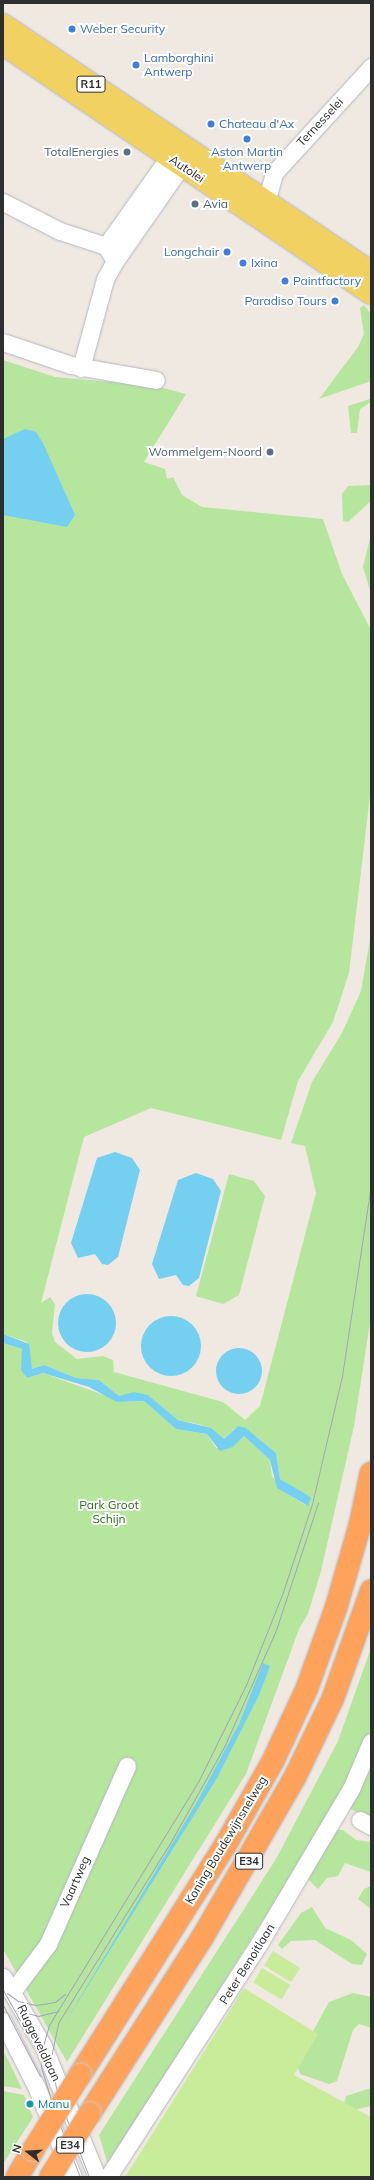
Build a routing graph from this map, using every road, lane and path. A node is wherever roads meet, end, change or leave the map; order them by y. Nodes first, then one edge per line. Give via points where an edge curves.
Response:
1 (3, 25) edge
2 (3, 44) edge
3 (371, 67) edge
4 (180, 154) junction
5 (3, 202) edge
6 (266, 203) junction
7 (106, 246) junction
8 (115, 261) junction
9 (371, 272) edge
10 (371, 294) edge
11 (3, 342) edge
12 (81, 368) junction
13 (156, 380) dead end
14 (371, 1473) edge
15 (371, 1591) edge
16 (371, 1742) edge
17 (127, 1766) dead end
18 (3, 1977) edge
19 (12, 1992) junction
20 (3, 2020) edge
21 (17, 2177) edge
22 (50, 2177) edge
23 (73, 2177) edge
24 (97, 2177) edge
25 (108, 2177) edge

1 - 4 main road, Autolei / R11
2 - 4 main road, Autolei / R11
3 - 6 street, Ternesselei via 274,173
4 - 6 main road, Autolei / R11
4 - 7 street
4 - 8 street
4 - 10 main road, Autolei / R11
5 - 7 street via 60,231
6 - 9 main road, Autolei / R11
7 - 8 street
8 - 12 street via 105,279
11 - 12 street
12 - 13 street
14 - 21 highway, Koning Boudewijnsnelweg / E34, bridge via 360,1525 336,1608 307,1688 273,1761 226,1844
15 - 22 highway, E34, bridge via 333,1698 295,1778 202,1938
16 - 25 street, Peter Benoitlaan via 350,1789 260,1942
17 - 19 street, Vaartweg via 48,1944
18 - 19 street, Ruggeveldlaan
19 - 24 street, Ruggeveldlaan via 47,2056
20 - 23 street, Ruggeveldlaan via 36,2086

